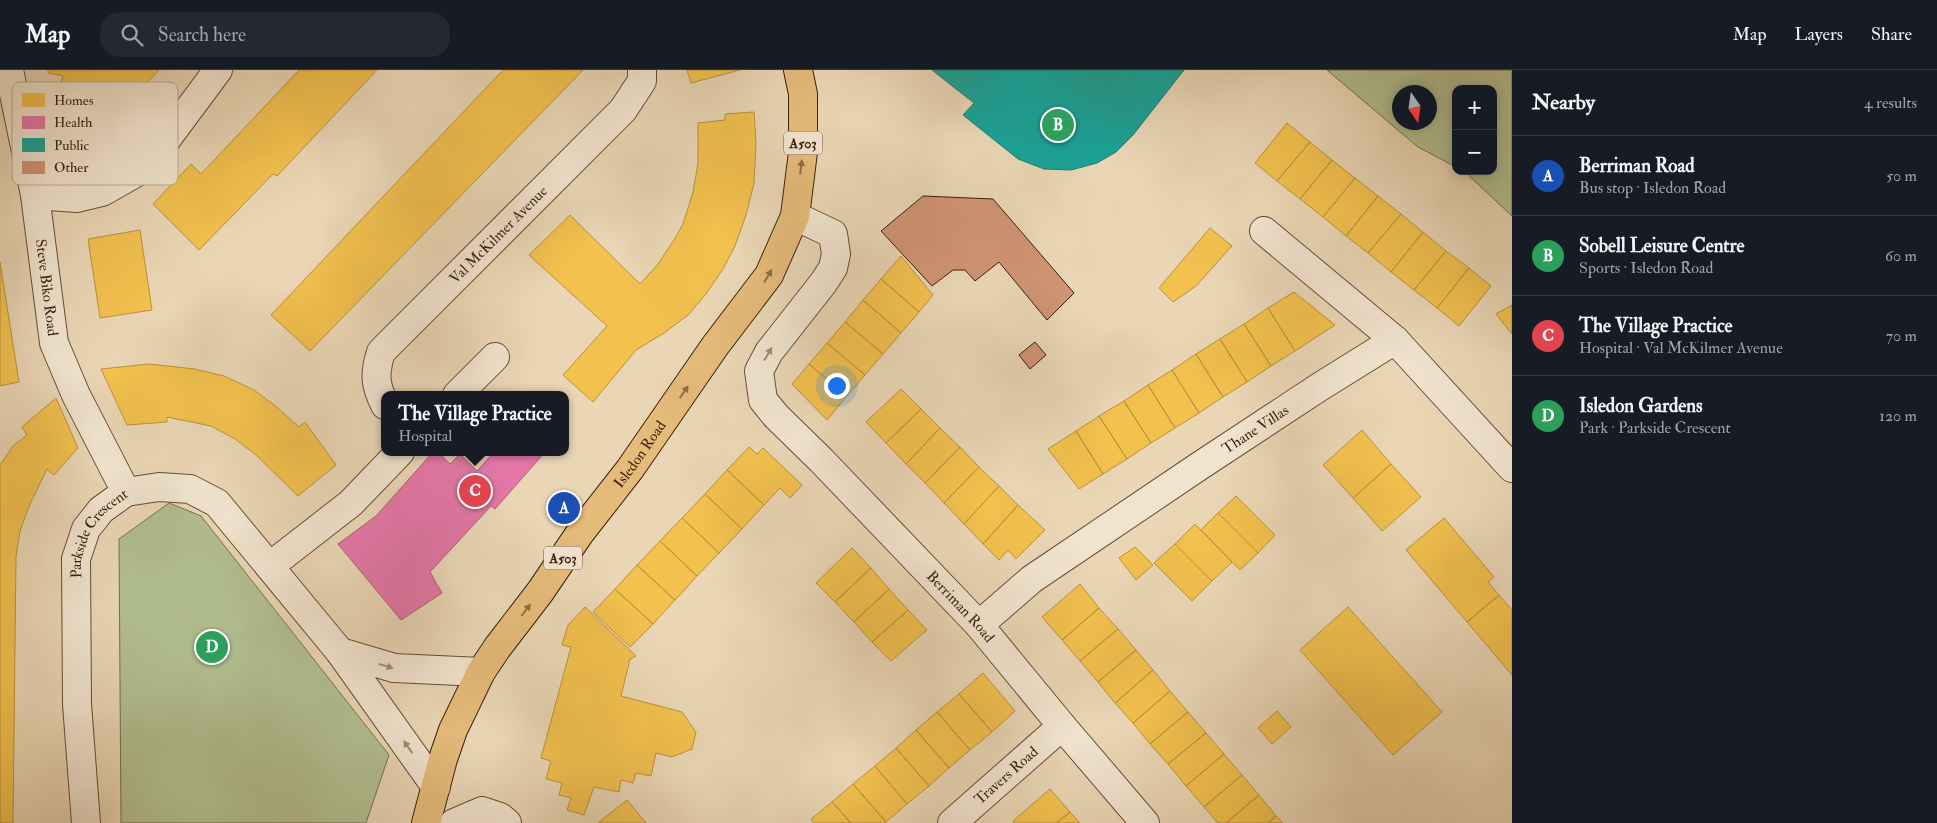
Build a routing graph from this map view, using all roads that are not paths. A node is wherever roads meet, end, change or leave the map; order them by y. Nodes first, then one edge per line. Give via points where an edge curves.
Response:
1 (9, 70) edge
2 (218, 70) edge
3 (642, 70) edge
4 (798, 70) edge
5 (12, 85) edge
6 (178, 124) edge
7 (33, 185) edge
8 (114, 185) edge
9 (35, 196) junction
10 (795, 216) junction
11 (1264, 231) dead end
12 (1395, 340) junction
13 (495, 357) dead end
14 (462, 391) edge
15 (381, 396) edge
16 (396, 456) edge
17 (1512, 468) edge
18 (126, 492) junction
19 (270, 566) junction
20 (979, 625) junction
21 (340, 652) junction
22 (481, 672) junction
23 (1062, 726) junction
24 (436, 787) junction
25 (86, 823) edge
26 (426, 823) edge
27 (454, 823) edge
28 (507, 823) edge
29 (952, 823) edge
30 (1145, 823) edge

1 - 5 street, Steve Biko Road
2 - 6 street
3 - 15 street, Val McKilmer Avenue via 642,81 623,110 381,352 376,369
10 -> 4 highway, Isledon Road / A503 via 803,152 803,94
7 - 9 street, Steve Biko Road
8 - 9 street via 102,192 77,198
9 - 18 street, Steve Biko Road via 54,343 76,395
20 -> 10 street, Berriman Road via 763,400 759,371 768,352 824,282 833,268 836,254 833,234
22 -> 10 highway, Isledon Road / A503 via 769,275
11 - 12 street
12 - 17 street
12 - 20 street, Thane Villas via 1032,579
13 - 14 street
16 - 19 street via 351,503
18 - 19 street, Parkside Crescent via 159,486 190,489 216,503
18 - 25 street, Parkside Crescent via 101,510 86,530 76,559 77,704
19 - 21 street, Parkside Crescent
20 - 23 street, Berriman Road
21 -> 22 street via 394,668
24 -> 21 street, Parkside Crescent
22 - 24 highway, Isledon Road / A503 via 453,730
23 - 29 street, Travers Road
23 - 30 street, Berriman Road
24 - 26 highway, Isledon Road / A503
27 - 28 street via 482,811

